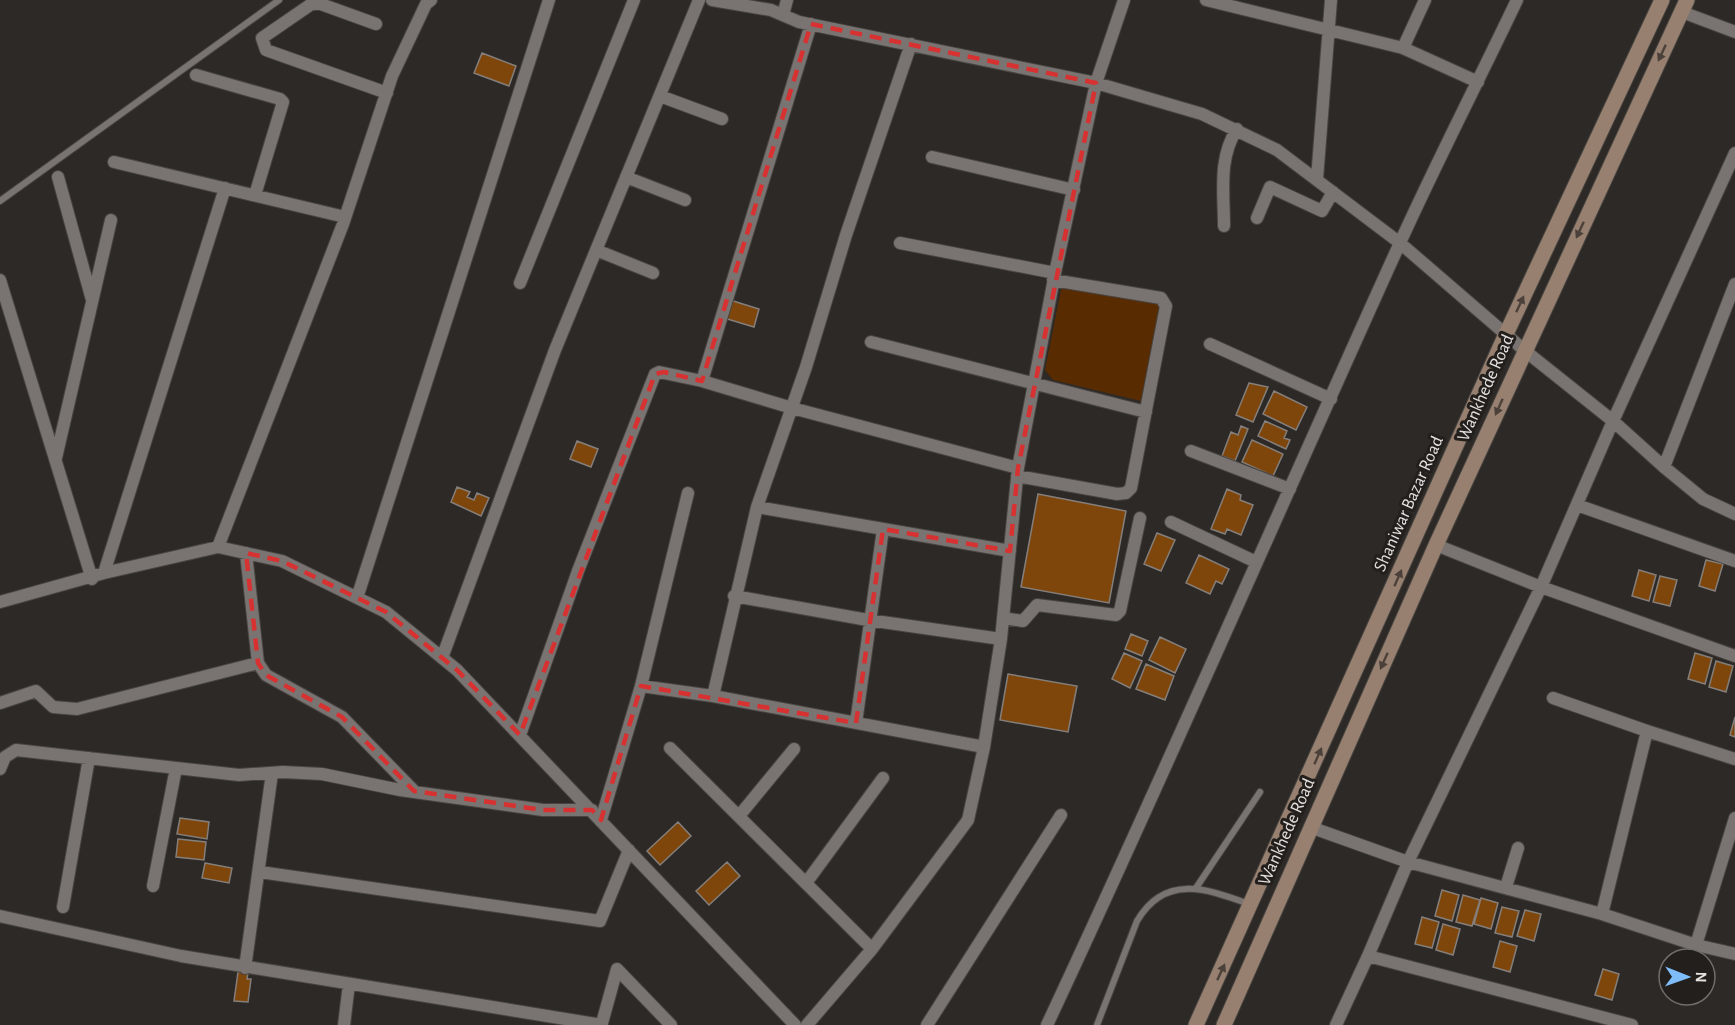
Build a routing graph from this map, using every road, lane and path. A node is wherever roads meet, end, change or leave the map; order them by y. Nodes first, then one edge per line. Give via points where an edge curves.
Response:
1 (279, 0) edge
2 (431, 0) edge
3 (549, 0) edge
4 (634, 0) edge
5 (699, 0) edge
6 (712, 0) edge
7 (787, 0) edge
8 (1124, 0) edge
9 (1206, 0) edge
10 (1331, 0) edge
11 (1425, 0) edge
12 (1517, 0) edge
13 (1662, 0) edge
14 (1684, 6) edge
15 (783, 15) junction
16 (376, 24) dead end
17 (811, 24) junction
18 (1328, 30) junction
19 (1735, 32) edge
20 (911, 44) junction
21 (1403, 48) junction
22 (196, 75) dead end
23 (1478, 82) junction
24 (1096, 83) junction
25 (387, 93) junction
26 (660, 96) junction
27 (722, 119) dead end
28 (1237, 129) junction
29 (1735, 153) edge
30 (932, 157) dead end
31 (114, 162) dead end
32 (58, 177) dead end
33 (627, 177) junction
34 (1317, 179) junction
35 (225, 188) junction
36 (1074, 190) junction
37 (1333, 192) junction
38 (255, 195) junction
39 (685, 200) dead end
40 (0, 201) edge
41 (345, 217) junction
42 (1257, 218) dead end
43 (111, 220) dead end
44 (1224, 226) dead end
45 (900, 243) dead end
46 (1400, 243) junction
47 (596, 250) junction
48 (653, 273) dead end
49 (1054, 276) junction
50 (0, 280) edge
51 (520, 283) dead end
52 (1735, 284) edge
53 (92, 302) junction
54 (1506, 334) junction
55 (872, 342) dead end
56 (1210, 344) dead end
57 (1524, 350) junction
58 (702, 381) junction
59 (1035, 381) junction
60 (1331, 399) junction
61 (792, 408) junction
62 (1146, 412) junction
63 (1613, 421) junction
64 (1191, 451) dead end
65 (56, 460) junction
66 (1664, 467) junction
67 (1017, 472) junction
68 (1290, 489) junction
69 (688, 493) dead end
70 (1577, 505) junction
71 (757, 507) junction
72 (1735, 514) edge
73 (1140, 518) dead end
74 (1171, 522) dead end
75 (883, 529) junction
76 (1436, 545) junction
77 (218, 547) junction
78 (1010, 551) junction
79 (246, 553) junction
80 (1735, 561) edge
81 (1256, 562) junction
82 (98, 576) junction
83 (1541, 587) junction
84 (734, 596) junction
85 (357, 598) junction
86 (0, 602) edge
87 (1003, 618) junction
88 (868, 620) junction
89 (1001, 639) junction
90 (1735, 656) edge
91 (442, 658) junction
92 (258, 663) junction
93 (641, 686) junction
94 (712, 696) junction
95 (1553, 698) dead end
96 (0, 703) edge
97 (856, 723) junction
98 (1647, 731) junction
99 (520, 735) junction
100 (984, 747) junction
101 (670, 748) dead end
102 (794, 749) dead end
103 (90, 758) junction
104 (1735, 759) edge
105 (177, 768) junction
106 (0, 769) edge
107 (272, 773) junction
108 (883, 778) dead end
109 (414, 792) junction
110 (1260, 792) dead end
111 (591, 810) junction
112 (1061, 815) dead end
113 (739, 816) junction
114 (1735, 818) edge
115 (601, 820) junction
116 (1310, 827) junction
117 (1518, 848) dead end
118 (629, 850) junction
119 (1408, 862) junction
120 (260, 872) junction
121 (806, 883) junction
122 (153, 886) dead end
123 (1506, 887) junction
124 (1196, 888) junction
125 (1252, 906) junction
126 (63, 908) dead end
127 (1602, 914) junction
128 (0, 916) edge
129 (1696, 945) junction
130 (872, 949) junction
131 (1735, 954) edge
132 (1368, 956) junction
133 (245, 968) junction
134 (349, 984) junction
135 (602, 1024) edge
136 (1199, 1024) edge
137 (344, 1025) edge
138 (671, 1025) edge
139 (795, 1025) edge
140 (807, 1025) edge
141 (927, 1025) edge
142 (1047, 1025) edge
143 (1097, 1025) edge
144 (1224, 1025) edge
145 (1336, 1025) edge
146 (1632, 1025) edge

1 - 40 lane
2 - 25 street via 421,14
3 - 85 street
4 - 51 street
5 - 26 street
6 - 15 street
7 - 15 street
8 - 24 street
9 - 18 street
10 - 18 street
11 - 21 street
12 - 23 street
54 -> 13 main road, Shaniwar Bazar Road
14 - 19 street
14 -> 57 main road, Wankhede Road
15 - 17 street
16 - 25 street via 318,3 310,4 262,38 262,44 266,50
17 - 20 street
17 - 58 street
18 - 21 street
18 - 34 street
20 - 24 street
20 - 61 street
21 - 23 street
22 - 38 street via 283,102
23 - 46 street
24 - 28 street via 1202,114
24 - 36 street
25 - 41 street
26 - 27 street
26 - 33 street
28 - 34 street via 1277,150
28 - 44 street via 1224,159
29 - 63 street
30 - 36 street
31 - 35 street
32 - 53 street
33 - 39 street
33 - 47 street
34 - 37 street
35 - 38 street
35 - 82 street
36 - 49 street
37 - 42 street via 1322,211 1270,187
37 - 46 street
38 - 41 street
41 - 77 street
43 - 53 street
45 - 49 street
46 - 54 street
46 - 60 street
47 - 48 street
47 - 91 street via 555,350
49 - 59 street
49 - 62 street via 1164,301
50 - 65 street
52 - 66 street
53 - 65 street
54 - 57 street
125 -> 54 main road, Shaniwar Bazar Road
55 - 59 street
56 - 60 street
57 - 63 street
57 -> 76 main road, Wankhede Road
58 - 61 street
58 - 99 street via 664,372 655,374 578,571
59 - 62 street
59 - 67 street
60 - 68 street
61 - 67 street
61 - 71 street
62 - 67 street via 1131,488 1126,493
63 - 66 street
63 - 70 street
64 - 68 street
65 - 82 street
66 - 72 street via 1703,499
67 - 78 street
68 - 81 street
69 - 93 street
70 - 80 street
70 - 83 street
71 - 75 street
71 - 84 street
73 - 87 street via 1116,615 1037,605 1023,621
74 - 81 street
75 - 78 street
75 - 88 street
76 - 83 street
76 -> 116 main road, Wankhede Road
77 - 79 street
77 - 82 street
78 - 87 street
79 - 85 street via 282,561
79 - 92 street
81 - 142 street
82 - 86 street
83 - 90 street
83 - 119 street
84 - 88 street
84 - 94 street
85 - 91 street via 386,612
87 - 89 street
88 - 89 street
88 - 97 street
89 - 100 street
91 - 99 street
92 - 96 street via 78,709 53,707 36,691
92 - 109 street via 266,675 342,717
93 - 94 street
93 - 115 street
94 - 97 street
95 - 98 street
97 - 100 street
98 - 104 street
98 - 127 street
99 - 111 street
100 - 130 street via 968,820
101 - 113 street
102 - 113 street
103 - 105 street
103 - 106 street via 16,750 5,757
103 - 126 street
105 - 107 street via 239,775
105 - 122 street
107 - 109 street via 322,774
107 - 120 street
108 - 121 street
109 - 111 street via 543,810
110 - 124 lane
111 - 115 street
112 - 141 street
113 - 121 street
114 - 129 street
115 - 118 street
116 - 119 street
116 - 144 main road, Wankhede Road
117 - 123 street
118 - 120 street via 600,921
118 - 139 street
119 - 123 street
119 - 132 street
120 - 133 street
121 - 130 street
123 - 127 street
124 - 125 lane
124 - 143 lane via 1169,892 1145,907
136 -> 125 main road, Shaniwar Bazar Road
127 - 129 street
128 - 133 street
129 - 131 street
130 - 140 street
132 - 145 street
132 - 146 street
133 - 134 street
134 - 135 street
134 - 137 street
135 - 138 street via 617,969

